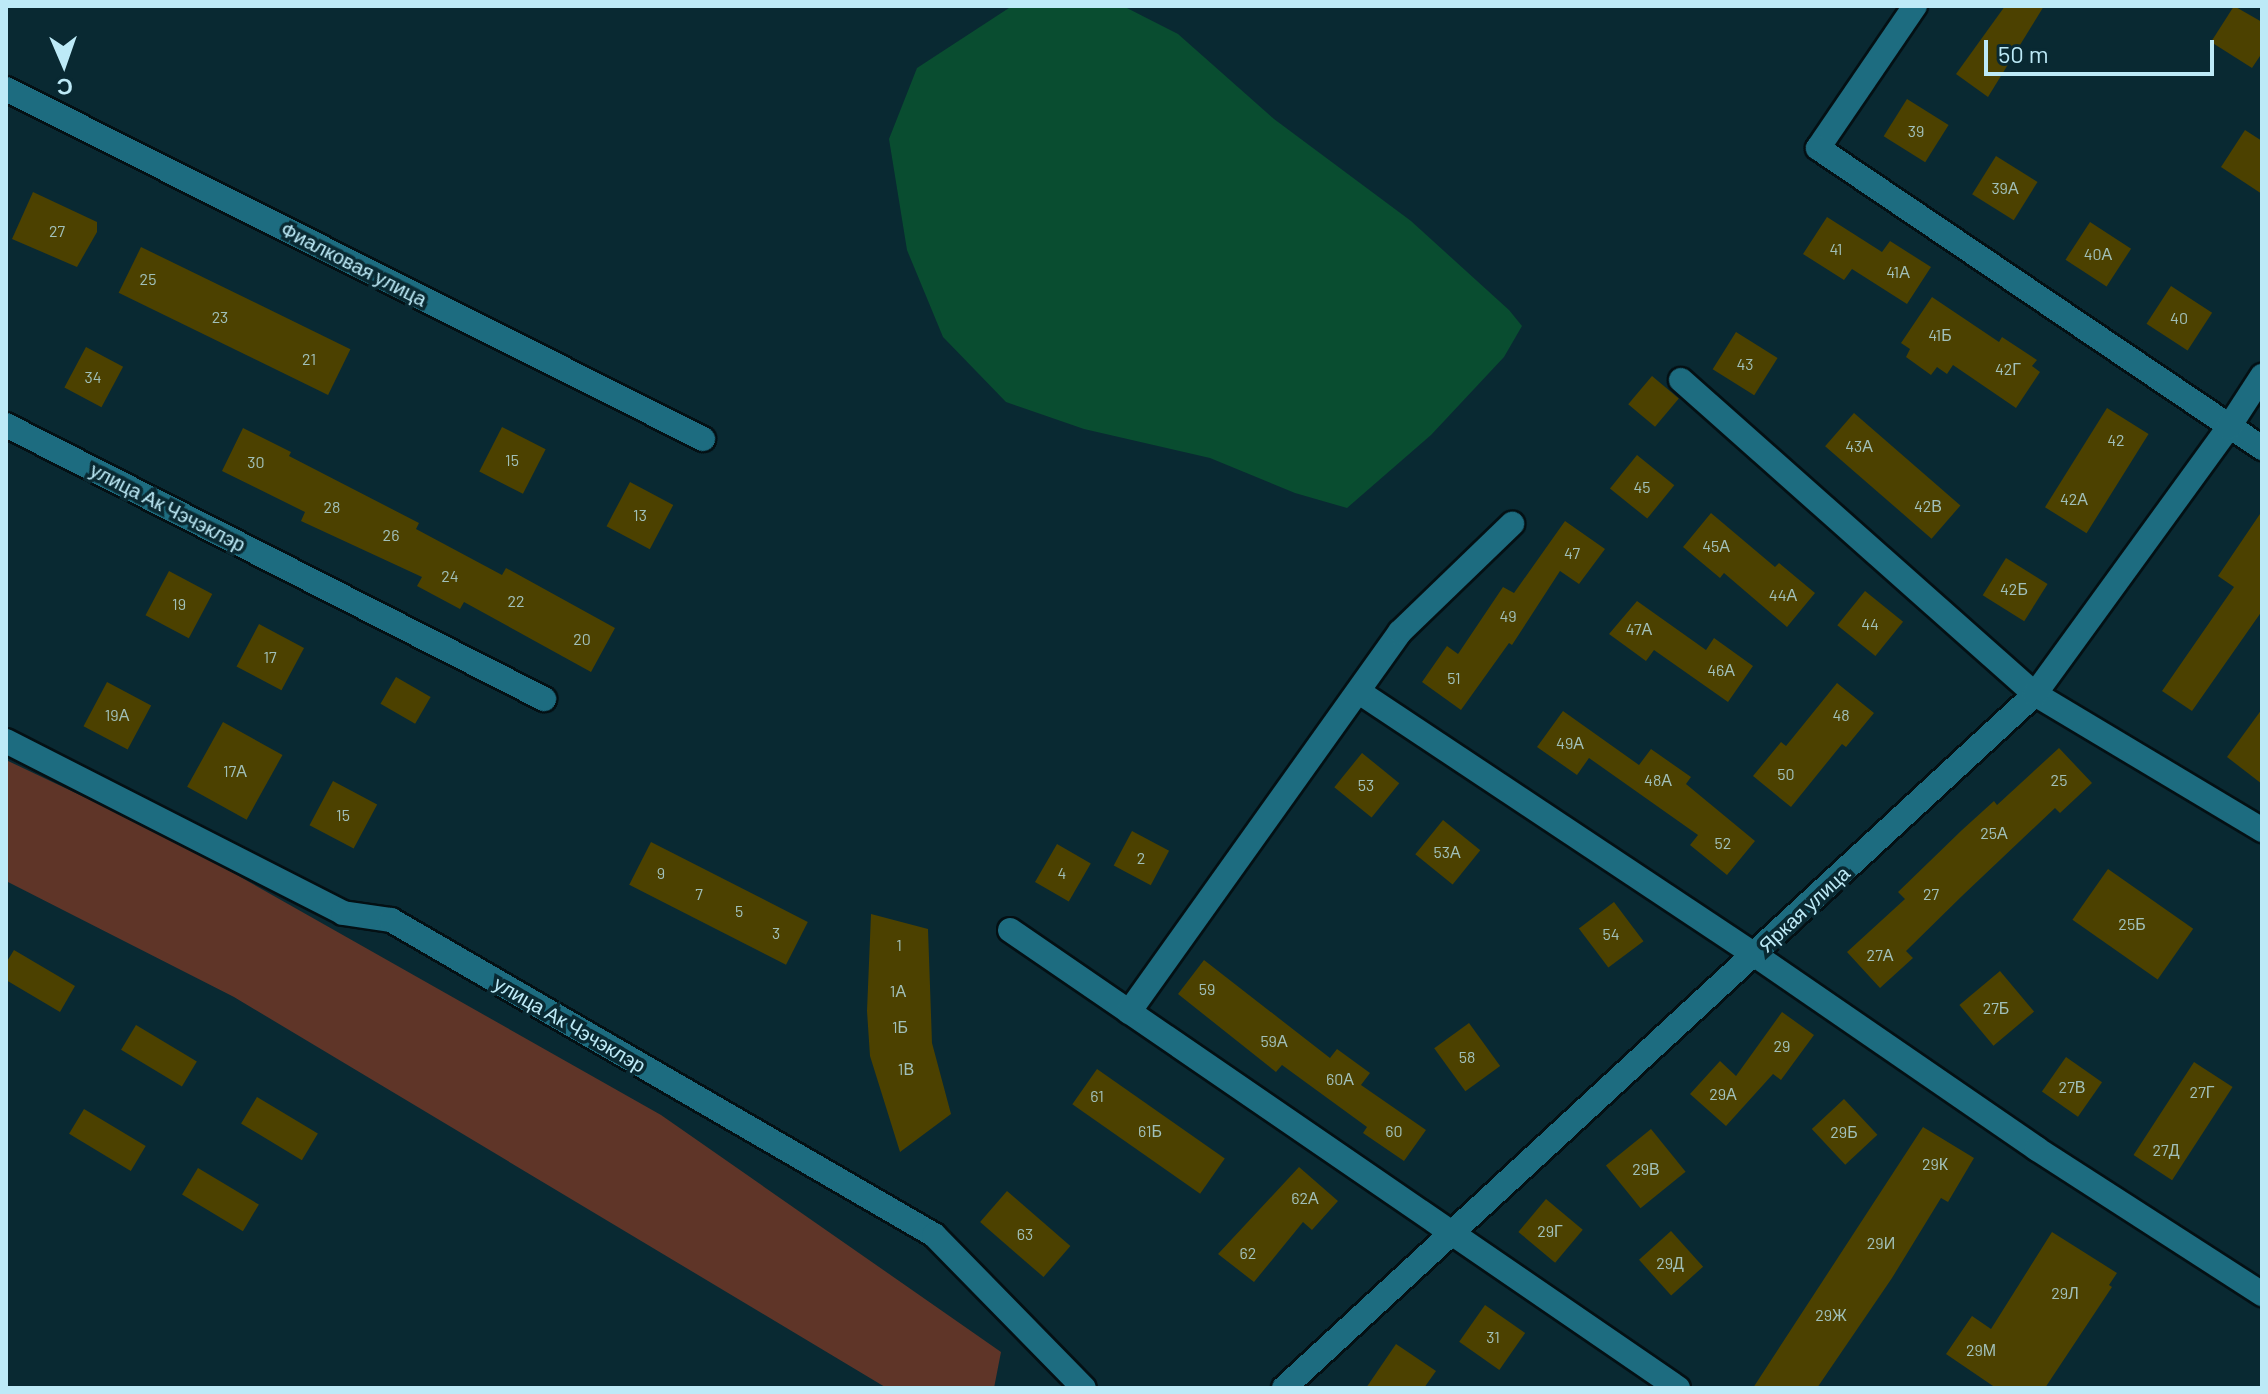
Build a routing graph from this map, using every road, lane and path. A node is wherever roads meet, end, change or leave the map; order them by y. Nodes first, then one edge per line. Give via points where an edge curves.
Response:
1 (1915, 6) edge
2 (6, 89) edge
3 (2262, 376) edge
4 (1681, 380) dead end
5 (6, 425) edge
6 (2229, 427) junction
7 (703, 439) dead end
8 (2262, 448) edge
9 (1512, 524) dead end
10 (1359, 692) junction
11 (2035, 694) junction
12 (544, 699) dead end
13 (6, 741) edge
14 (2262, 830) edge
15 (1010, 930) dead end
16 (1755, 955) junction
17 (1129, 1012) junction
18 (1450, 1234) junction
19 (2262, 1294) edge
20 (1084, 1388) edge
21 (1284, 1388) edge
22 (1678, 1388) edge

1 - 6 street via 1818,148
2 - 7 street, Фиалковая улица
3 - 6 street, Яркая улица
4 - 11 street
5 - 12 street, улица Ак Чэчэклэр
6 - 8 street
6 - 11 street, Яркая улица
9 - 10 street via 1400,632
10 - 16 street
10 - 17 street
11 - 14 street
11 - 16 street, Яркая улица
13 - 20 street, улица Ак Чэчэклэр via 343,913 391,920 934,1235
15 - 17 street
16 - 18 street, Яркая улица
16 - 19 street via 2037,1149
17 - 18 street
18 - 21 street, Яркая улица
18 - 22 street

